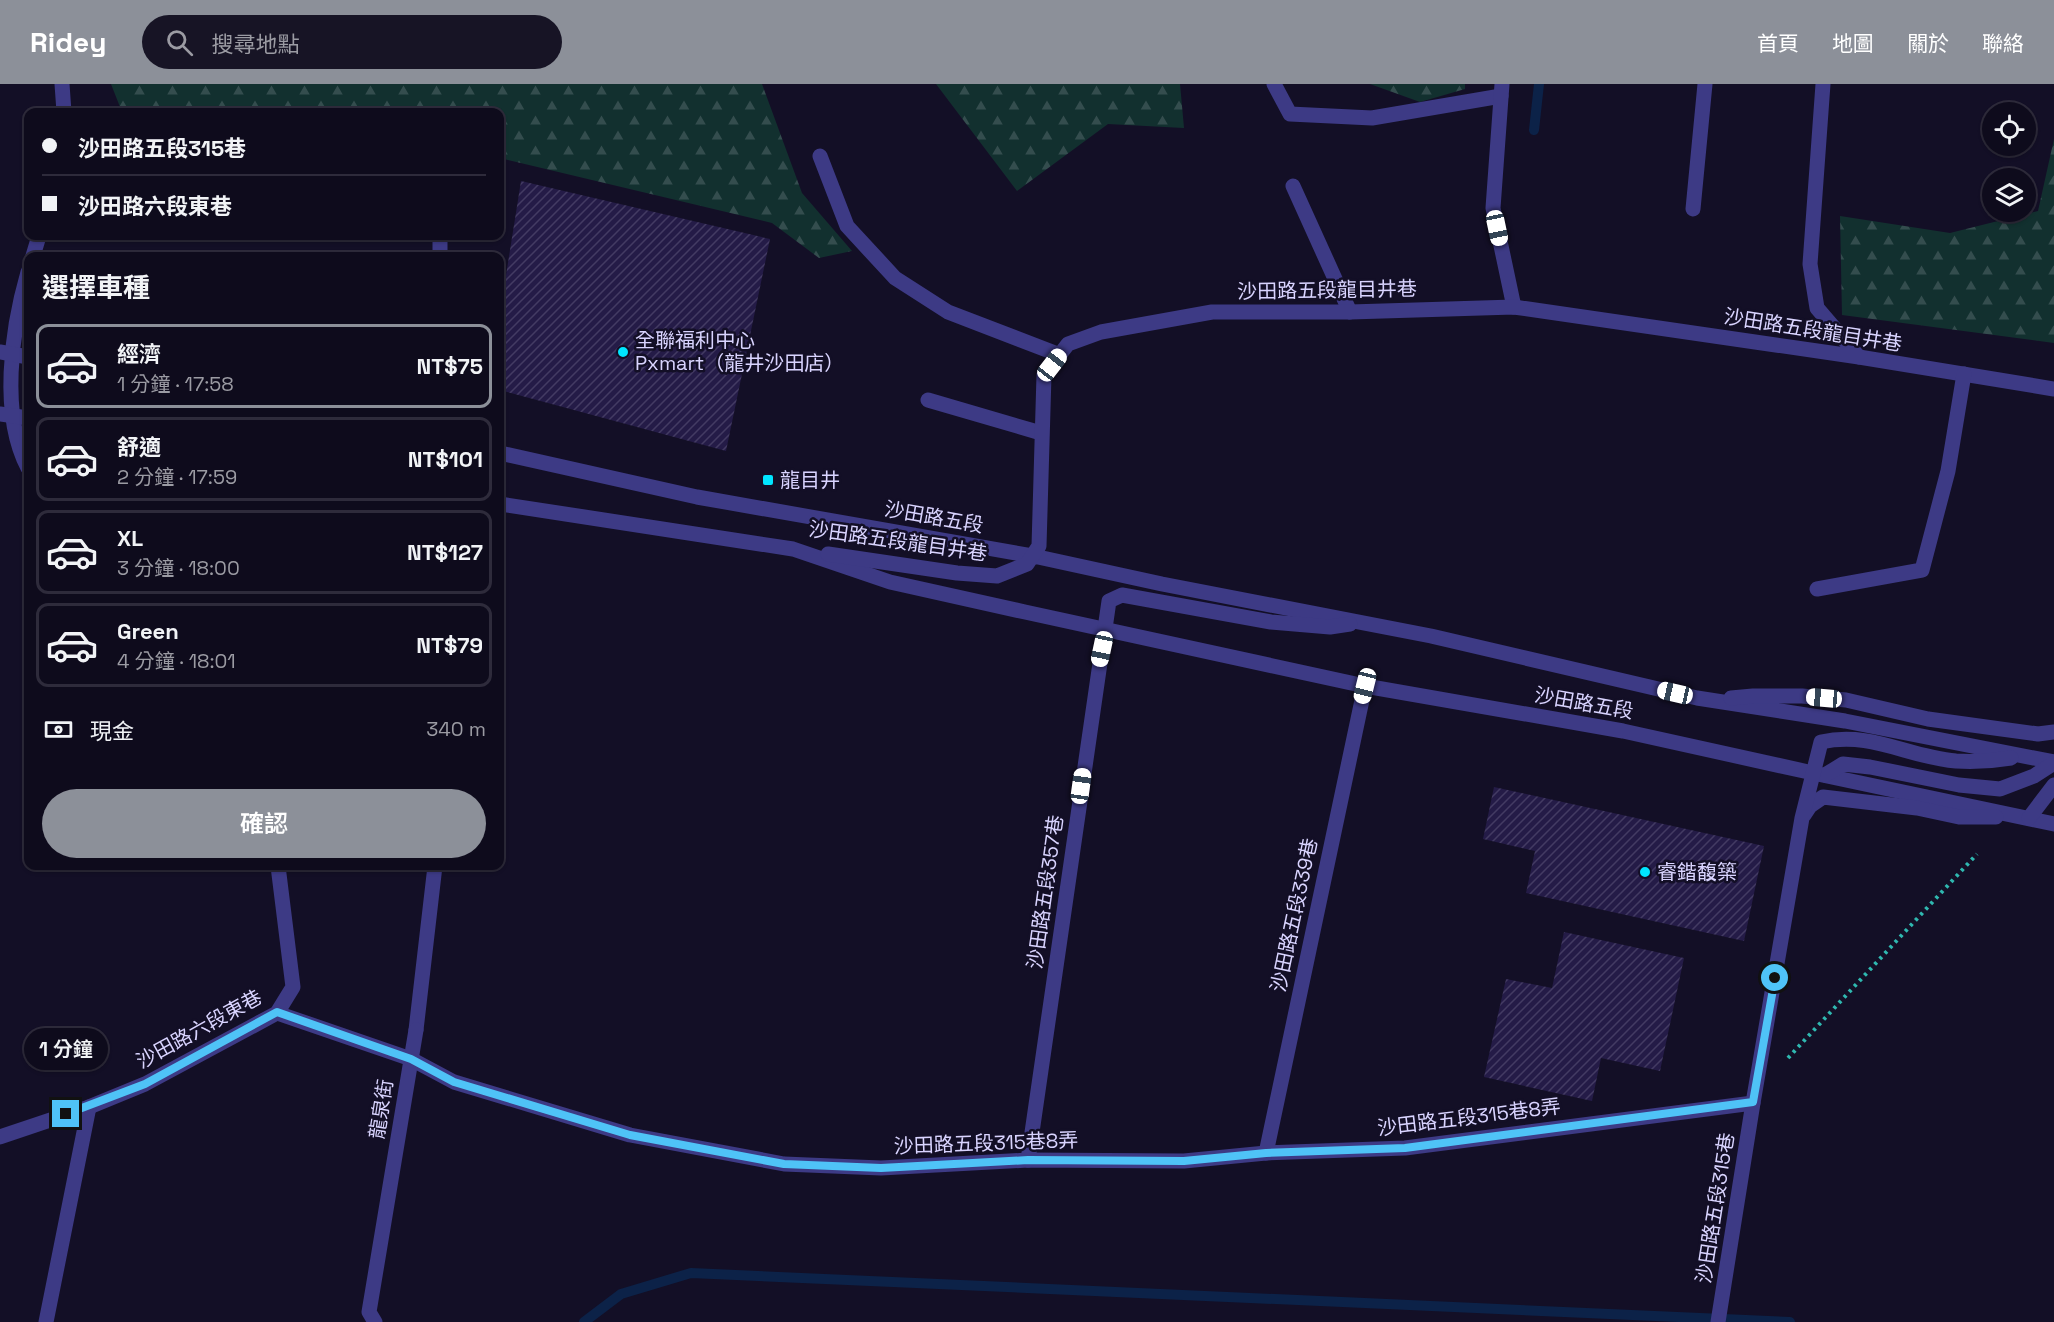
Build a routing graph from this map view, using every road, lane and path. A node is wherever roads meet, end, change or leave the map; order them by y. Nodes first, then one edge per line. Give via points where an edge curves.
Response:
1 (63, 84) edge
2 (1274, 84) edge
3 (1705, 84) edge
4 (1823, 84) edge
5 (1501, 90) edge
6 (64, 108) edge
7 (820, 156) dead end
8 (1293, 186) dead end
9 (1693, 209) dead end
10 (24, 285) edge
11 (1514, 307) junction
12 (1350, 312) junction
13 (4, 353) edge
14 (1060, 355) junction
15 (24, 356) edge
16 (1859, 357) junction
17 (1964, 374) junction
18 (2054, 389) edge
19 (927, 400) dead end
20 (3, 415) edge
21 (24, 418) edge
22 (1041, 433) junction
23 (504, 454) edge
24 (24, 463) edge
25 (504, 505) edge
26 (793, 549) junction
27 (1033, 556) junction
28 (1817, 589) dead end
29 (1362, 623) junction
30 (1106, 629) junction
31 (1365, 686) junction
32 (1712, 701) junction
33 (2054, 732) edge
34 (2024, 756) junction
35 (2054, 762) edge
36 (1819, 774) junction
37 (2054, 785) edge
38 (2026, 817) junction
39 (1802, 818) junction
40 (2054, 824) edge
41 (1977, 854) dead end
42 (278, 870) edge
43 (435, 870) edge
44 (277, 1012) junction
45 (1787, 1059) dead end
46 (1753, 1102) junction
47 (88, 1107) junction
48 (0, 1137) edge
49 (1266, 1153) junction
50 (1028, 1160) junction
51 (46, 1322) edge
52 (375, 1322) edge
53 (1718, 1322) edge

1 - 6 street
2 - 5 street via 1290,114 1372,118
3 - 9 street
4 - 16 street via 1810,264 1817,308
5 - 11 street via 1493,208
7 - 14 street via 847,226 895,278 948,312
8 - 12 street
10 - 13 street
11 - 12 street, 沙田路五段龍目井巷
11 - 16 street, 沙田路五段龍目井巷
12 - 14 street, 沙田路五段龍目井巷 via 1212,312 1101,332 1068,344
13 - 15 street
13 - 20 street
14 - 22 street, 沙田路五段龍目井巷 via 1044,375
16 - 17 street, 沙田路五段龍目井巷
17 - 18 street, 沙田路五段龍目井巷
17 - 28 street via 1948,471 1922,570
19 - 22 street
20 - 21 street
20 - 24 street
22 - 27 street, 沙田路五段龍目井巷 via 1039,546
23 - 27 street, 沙田路五段 via 697,497
25 - 26 street, 沙田路五段
26 - 27 street, 沙田路五段龍目井巷 via 997,576 1027,564
26 - 30 street, 沙田路五段 via 890,582
27 - 29 street, 沙田路五段
29 - 30 street, 沙田路五段 via 1330,627 1271,622 1122,595 1109,601
29 - 32 street, 沙田路五段
30 - 31 street, 沙田路五段
30 - 50 street, 沙田路五段357巷
31 - 36 street, 沙田路五段 via 1623,730
31 - 49 street, 沙田路五段339巷
32 - 33 street via 1802,696 1976,727 2038,734
32 - 34 street, 沙田路五段
34 - 35 street, 沙田路五段
34 - 36 street, 沙田路五段315巷 via 1954,761 1883,743 1839,738 1821,742
35 - 36 street via 2034,776 2000,789 1959,785 1870,766 1843,764
36 - 38 street, 沙田路五段
36 - 39 street, 沙田路五段315巷
37 - 38 street
38 - 39 street via 1959,817 1823,797
38 - 40 street, 沙田路五段
39 - 46 street, 沙田路五段315巷
41 - 45 path
42 - 44 street, 沙田路六段東巷 via 293,987
43 - 52 street, 龍泉街, bridge via 416,1030 369,1312
44 - 47 street, 沙田路六段東巷 via 145,1084
44 - 50 street, 沙田路五段315巷8弄 via 411,1059 454,1082 630,1135 784,1164 881,1168
46 - 49 street, 沙田路五段315巷8弄 via 1405,1148
46 - 53 street, 沙田路五段315巷
47 - 48 street, 沙田路六段東巷
47 - 51 street
49 - 50 street, 沙田路五段315巷8弄 via 1184,1161

